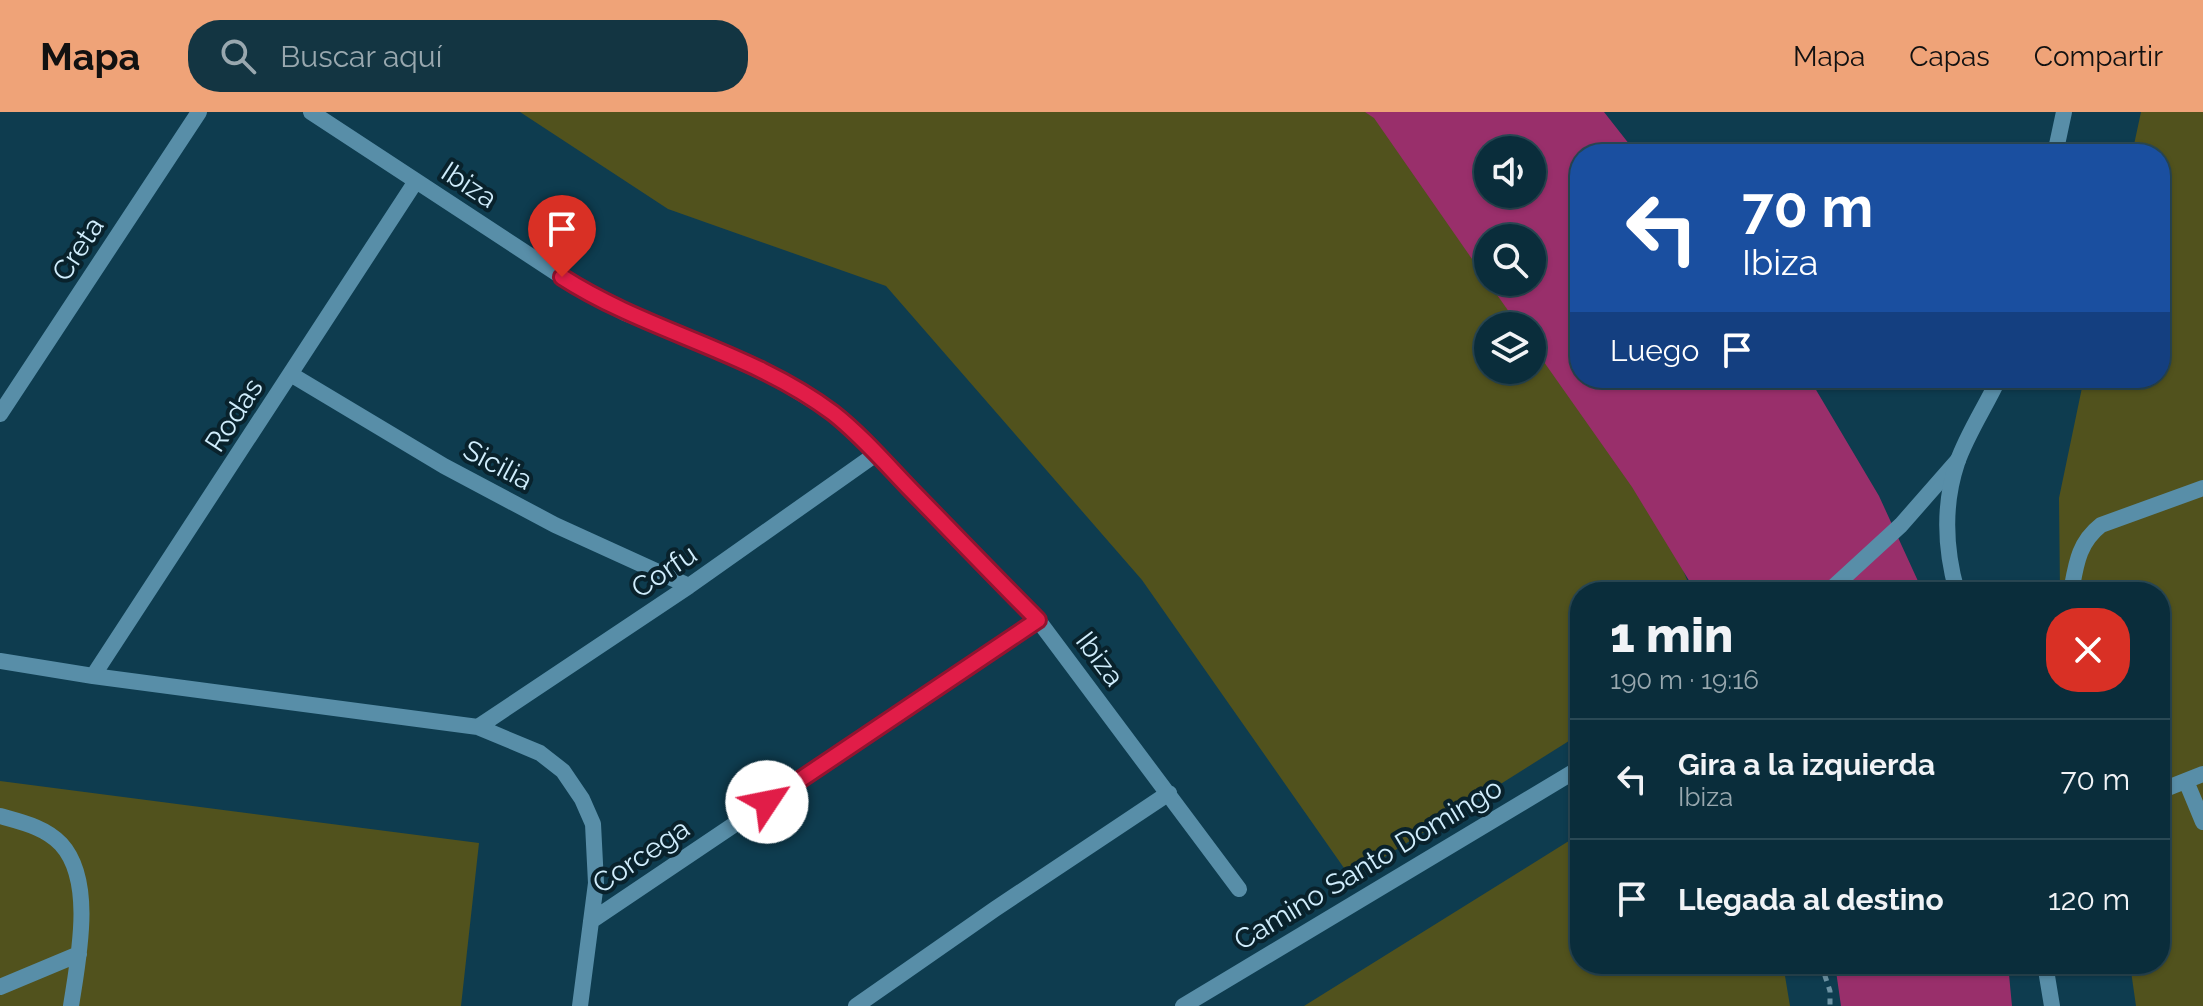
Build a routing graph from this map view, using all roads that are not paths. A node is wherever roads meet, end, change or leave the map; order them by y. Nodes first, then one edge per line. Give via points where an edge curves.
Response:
1 (199, 112) edge
2 (311, 112) edge
3 (2064, 112) edge
4 (2057, 144) edge
5 (416, 181) junction
6 (292, 375) junction
7 (1994, 388) edge
8 (0, 414) edge
9 (876, 454) junction
10 (1958, 460) junction
11 (2203, 488) edge
12 (1839, 582) edge
13 (1954, 582) edge
14 (2073, 582) edge
15 (689, 586) junction
16 (1038, 620) junction
17 (0, 661) edge
18 (93, 676) junction
19 (478, 727) junction
20 (1570, 774) edge
21 (2203, 774) edge
22 (2186, 781) junction
23 (2170, 787) edge
24 (1169, 793) junction
25 (0, 816) edge
26 (2203, 822) edge
27 (1239, 889) dead end
28 (591, 921) junction
29 (79, 954) junction
30 (2047, 974) edge
31 (0, 987) edge
32 (71, 1006) edge
33 (580, 1006) edge
34 (856, 1006) edge
35 (1183, 1006) edge
36 (2052, 1006) edge

1 - 8 street, Creta
2 - 5 street, Ibiza
3 - 4 street
5 - 6 street, Rodas
5 - 9 street, Ibiza via 587,293 779,380 833,413
6 - 15 street, Sicilia via 555,525
6 - 18 street, Rodas
7 - 10 street
9 - 15 street, Corfu
9 - 16 street, Ibiza
10 - 12 street via 1901,525
10 - 13 street via 1946,530
11 - 14 street via 2101,525 2079,550
15 - 19 street, Corfu
16 - 24 street, Ibiza
16 - 28 street, Corcega
17 - 18 street
18 - 19 street
19 - 28 street via 540,753 563,771 582,799 593,824 596,853
20 - 35 street, Camino Santo Domingo
21 - 22 street
22 - 23 street
22 - 26 street
24 - 27 street, Ibiza
24 - 34 street
25 - 29 street via 39,827 73,862 81,899
28 - 33 street
29 - 31 street
29 - 32 street
30 - 36 street

